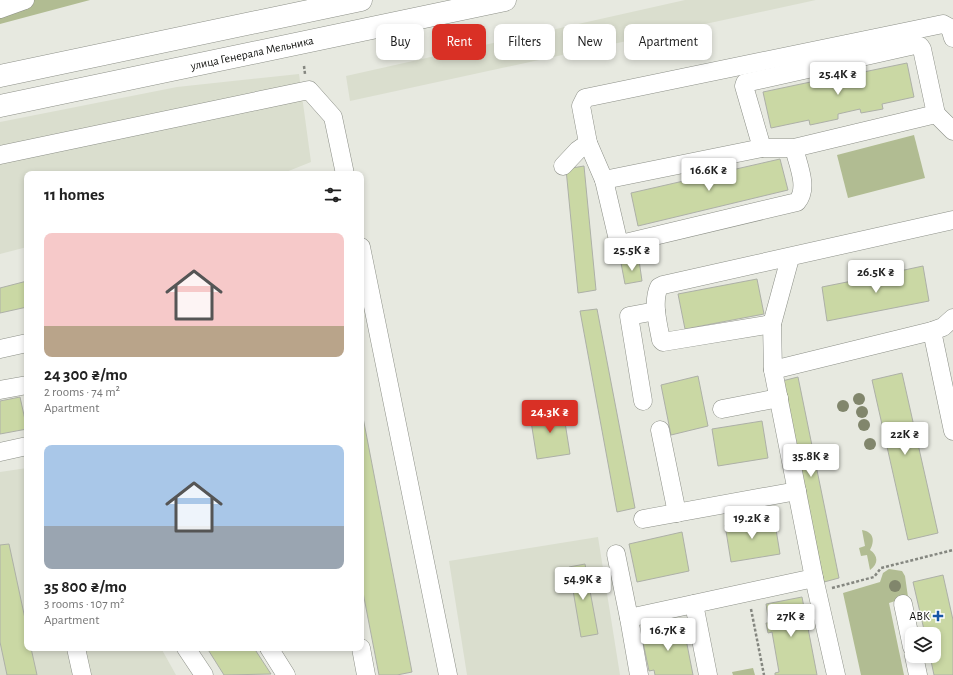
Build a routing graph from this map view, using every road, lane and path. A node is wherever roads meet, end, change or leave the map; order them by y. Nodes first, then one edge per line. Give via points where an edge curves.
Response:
1 (25, 0) edge
2 (361, 0) edge
3 (505, 0) edge
4 (0, 9) edge
5 (953, 38) edge
6 (0, 76) edge
7 (0, 106) edge
8 (936, 114) junction
9 (953, 131) edge
10 (588, 143) junction
11 (762, 148) junction
12 (794, 148) junction
13 (0, 155) edge
14 (563, 166) dead end
15 (344, 171) edge
16 (604, 180) junction
17 (953, 220) edge
18 (790, 258) junction
19 (364, 278) edge
20 (366, 298) edge
21 (656, 311) junction
22 (953, 318) edge
23 (772, 324) junction
24 (932, 332) junction
25 (24, 344) edge
26 (0, 349) edge
27 (773, 370) junction
28 (24, 386) edge
29 (0, 390) edge
30 (779, 398) junction
31 (643, 401) dead end
32 (722, 409) dead end
33 (660, 430) dead end
34 (953, 431) edge
35 (24, 447) edge
36 (0, 452) edge
37 (797, 491) junction
38 (677, 513) junction
39 (643, 519) dead end
40 (953, 550) edge
41 (616, 554) dead end
42 (816, 585) junction
43 (694, 604) junction
44 (752, 604) dead end
45 (903, 604) dead end
46 (629, 618) junction
47 (908, 627) edge
48 (77, 651) edge
49 (188, 651) edge
50 (271, 651) edge
51 (362, 651) edge
52 (915, 663) edge
53 (82, 675) edge
54 (204, 675) edge
55 (286, 675) edge
56 (366, 675) edge
57 (448, 675) edge
58 (639, 675) edge
59 (708, 675) edge
60 (764, 675) edge
61 (836, 675) edge
62 (918, 675) edge

1 - 4 street
2 - 6 main road
3 - 7 main road, улица Генерала Мельника
5 - 10 street via 950,28 944,24 586,98 581,106
8 - 9 street
8 - 11 street via 922,49 915,45 745,83
8 - 12 street
10 - 14 street
10 - 16 street
11 - 12 street
11 - 16 street
12 - 16 street via 804,189 797,202 625,243 618,240
13 - 15 street via 309,90 333,117
17 - 18 street
18 - 21 street via 663,285 657,291
18 - 23 street
19 - 20 street
20 - 57 street
21 - 23 street via 661,340 665,342
21 - 31 street via 629,316
22 - 24 street
23 - 27 street
24 - 27 street
24 - 34 street
25 - 26 street
27 - 30 street
28 - 29 street
30 - 32 street
30 - 37 street
33 - 38 street
35 - 36 street
37 - 38 street
37 - 42 street
38 - 39 street
40 - 42 path via 881,568 874,577
41 - 46 street
42 - 43 street
42 - 61 street
43 - 46 street
43 - 59 street
44 - 60 path
45 - 47 street
46 - 58 street
48 - 53 street
49 - 54 street
50 - 55 street
51 - 56 street
52 - 62 street

